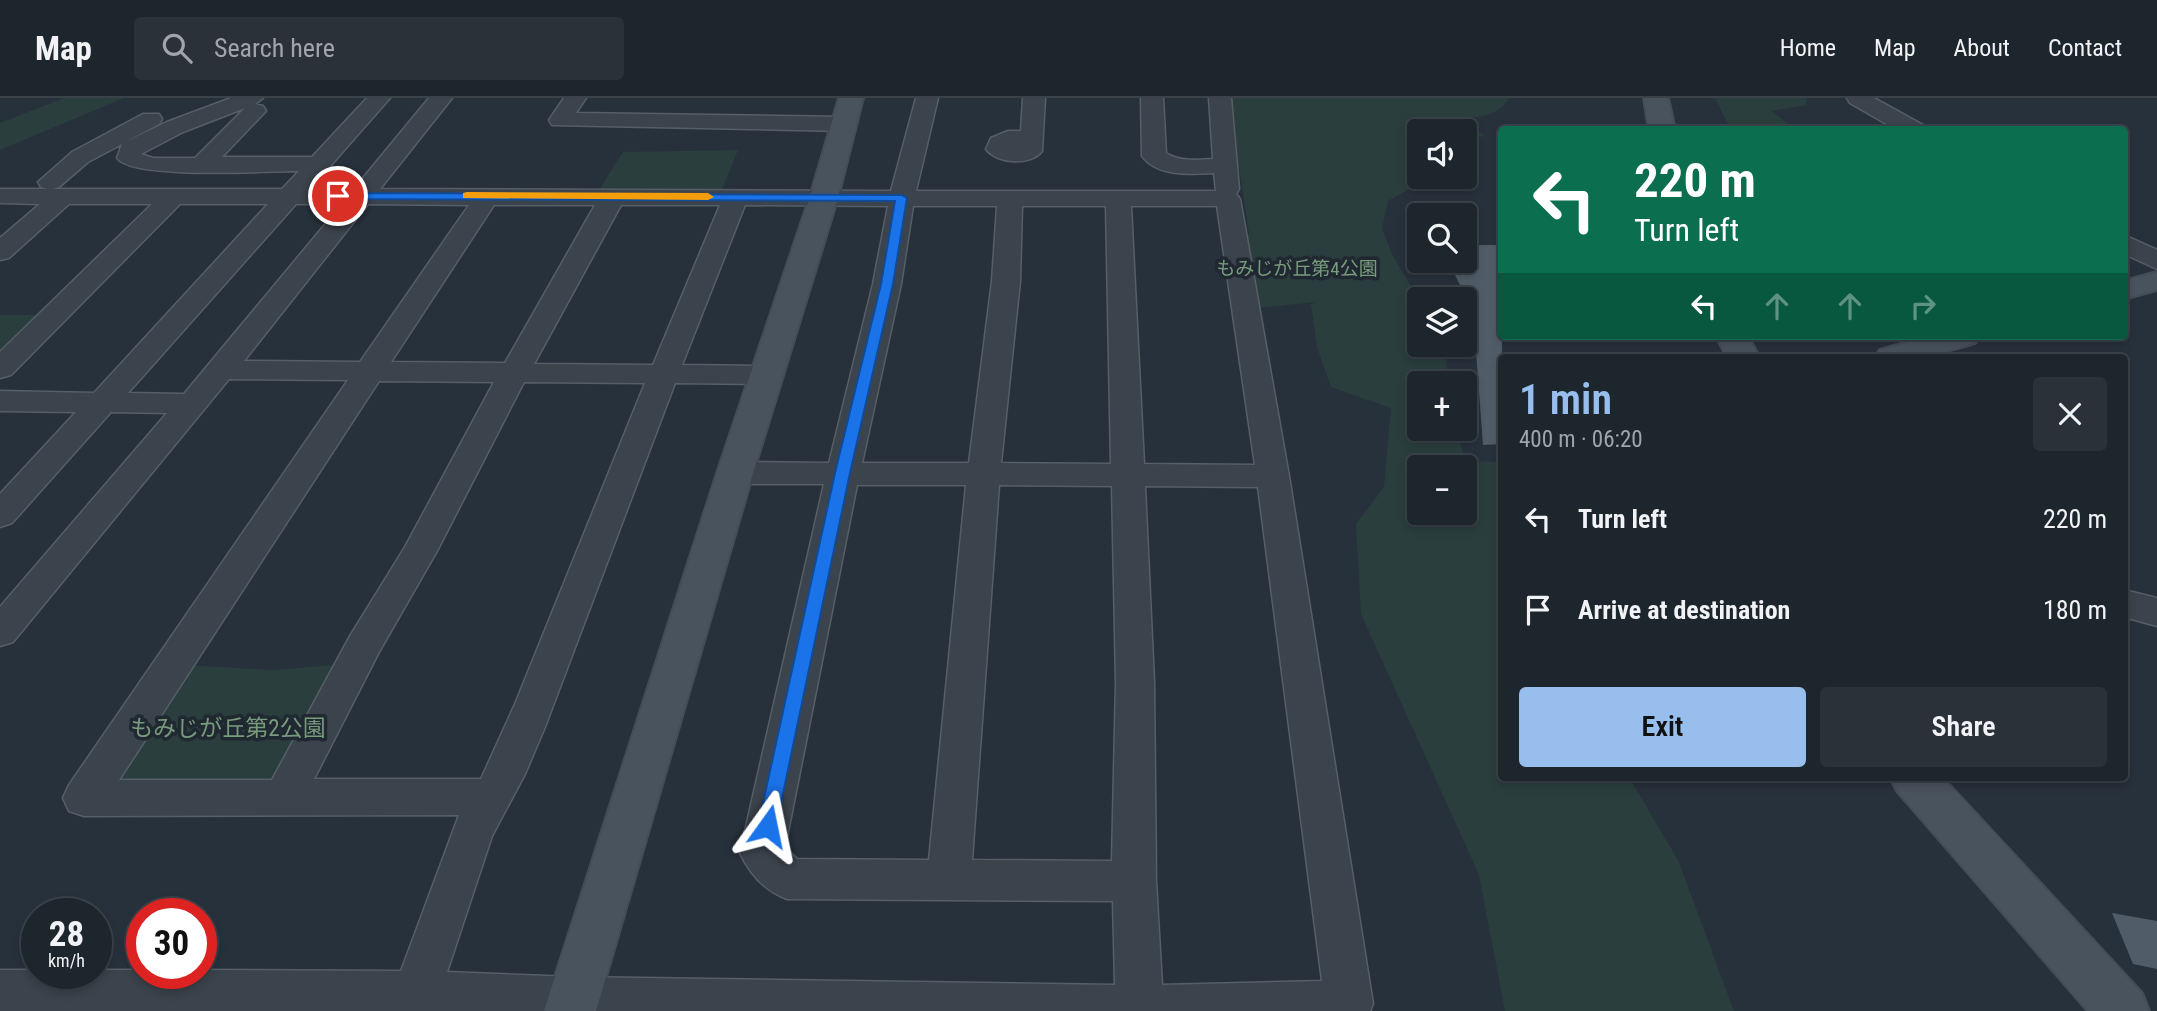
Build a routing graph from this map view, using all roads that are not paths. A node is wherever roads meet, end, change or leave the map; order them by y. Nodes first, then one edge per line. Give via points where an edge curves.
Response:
1 (206, 98) edge
2 (379, 98) edge
3 (441, 98) edge
4 (575, 98) edge
5 (927, 98) edge
6 (1034, 98) edge
7 (1152, 98) edge
8 (1220, 98) edge
9 (1656, 98) edge
10 (1858, 98) edge
11 (253, 105) edge
12 (848, 111) edge
13 (1661, 126) edge
14 (1907, 126) edge
15 (1032, 142) dead end
16 (99, 145) junction
17 (131, 149) junction
18 (318, 164) junction
19 (201, 165) junction
20 (1224, 166) junction
21 (56, 189) junction
22 (0, 196) edge
23 (289, 196) junction
24 (362, 196) junction
25 (487, 196) junction
26 (613, 196) junction
27 (173, 197) junction
28 (736, 197) junction
29 (824, 197) junction
30 (902, 198) junction
31 (1010, 199) junction
32 (1228, 199) junction
33 (1118, 200) junction
34 (2128, 245) edge
35 (0, 251) edge
36 (2157, 261) edge
37 (2157, 281) edge
38 (2128, 289) edge
39 (1950, 340) edge
40 (1901, 354) edge
41 (0, 369) edge
42 (221, 370) junction
43 (371, 370) junction
44 (516, 372) junction
45 (665, 374) junction
46 (768, 375) junction
47 (0, 401) edge
48 (100, 402) junction
49 (191, 404) junction
50 (734, 472) junction
51 (842, 473) junction
52 (984, 473) junction
53 (1129, 474) junction
54 (1273, 476) junction
55 (0, 515) edge
56 (2128, 604) edge
57 (2157, 612) edge
58 (0, 632) edge
59 (1917, 781) edge
60 (284, 797) junction
61 (493, 797) junction
62 (949, 878) junction
63 (1135, 881) junction
64 (0, 993) edge
65 (416, 994) junction
66 (572, 1006) edge
67 (1140, 1009) junction
68 (2123, 1011) edge

1 - 16 street via 147,120
2 - 18 street
3 - 24 street
4 - 12 street via 560,120
5 - 30 street
6 - 15 street
7 - 20 street via 1154,156 1162,163
8 - 20 street
9 - 13 street
10 - 14 street
11 - 17 street via 209,112
11 - 19 street
12 - 29 street
16 - 17 street
16 - 21 street via 80,157
17 - 19 street via 129,158 152,165
18 - 19 street
18 - 23 street
20 - 32 street
21 - 22 street
21 - 27 street
21 - 35 street
23 - 24 street
23 - 27 street
23 - 48 street
24 - 25 street
24 - 42 street
25 - 26 street
25 - 43 street
26 - 28 street
26 - 44 street
27 - 41 street
28 - 29 street
28 - 45 street
29 - 30 street
29 - 46 street
30 - 31 street
30 - 51 street via 877,332
31 - 33 street
31 - 52 street via 1006,281
32 - 33 street
32 - 54 street
33 - 53 street
34 - 36 street
37 - 38 street
39 - 40 street
42 - 43 street
42 - 49 street
43 - 44 street
43 - 60 street via 84,798
44 - 45 street
44 - 60 street
45 - 46 street
45 - 61 street via 512,761
46 - 50 street
47 - 48 street
48 - 49 street
48 - 55 street
49 - 58 street
50 - 51 street
50 - 66 street
51 - 52 street
51 - 62 street via 762,853 787,879
52 - 53 street
52 - 62 street
53 - 54 street
53 - 63 street
54 - 67 street via 1349,1004
56 - 57 street
59 - 68 street
60 - 61 street
61 - 65 street via 473,830
62 - 63 street
63 - 67 street
64 - 65 street
65 - 66 street
66 - 67 street

